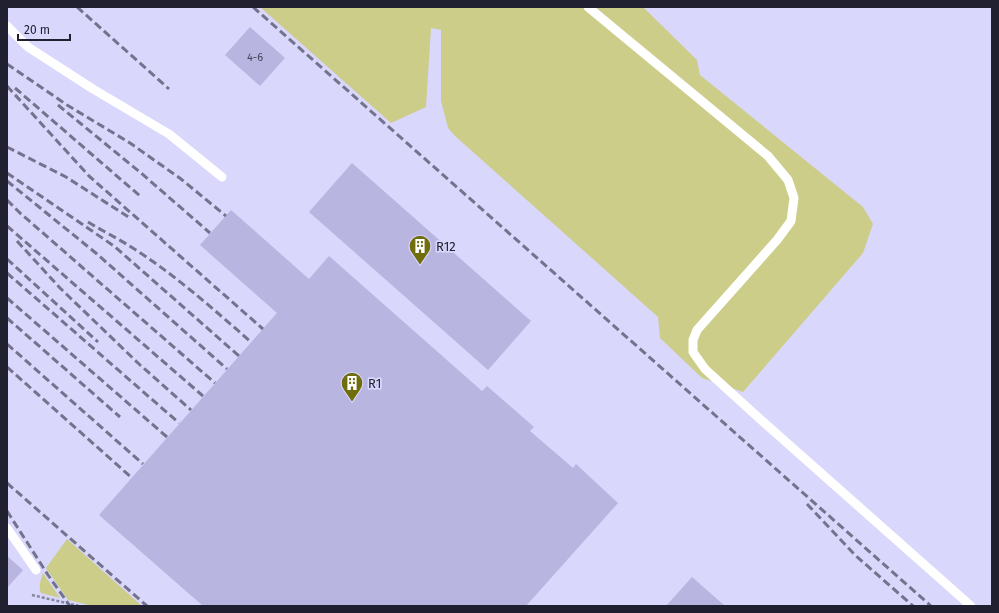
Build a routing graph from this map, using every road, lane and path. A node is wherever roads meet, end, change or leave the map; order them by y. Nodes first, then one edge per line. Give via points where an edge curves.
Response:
1 (588, 7) edge
2 (7, 26) edge
3 (222, 176) dead end
4 (7, 528) edge
5 (36, 570) dead end
6 (32, 595) dead end
7 (79, 606) edge
8 (971, 606) edge

1 - 8 lane via 768,156 788,180 794,198 791,221 697,330 693,340 693,352 705,369
2 - 3 lane via 28,47 169,134
4 - 5 lane
6 - 7 path

